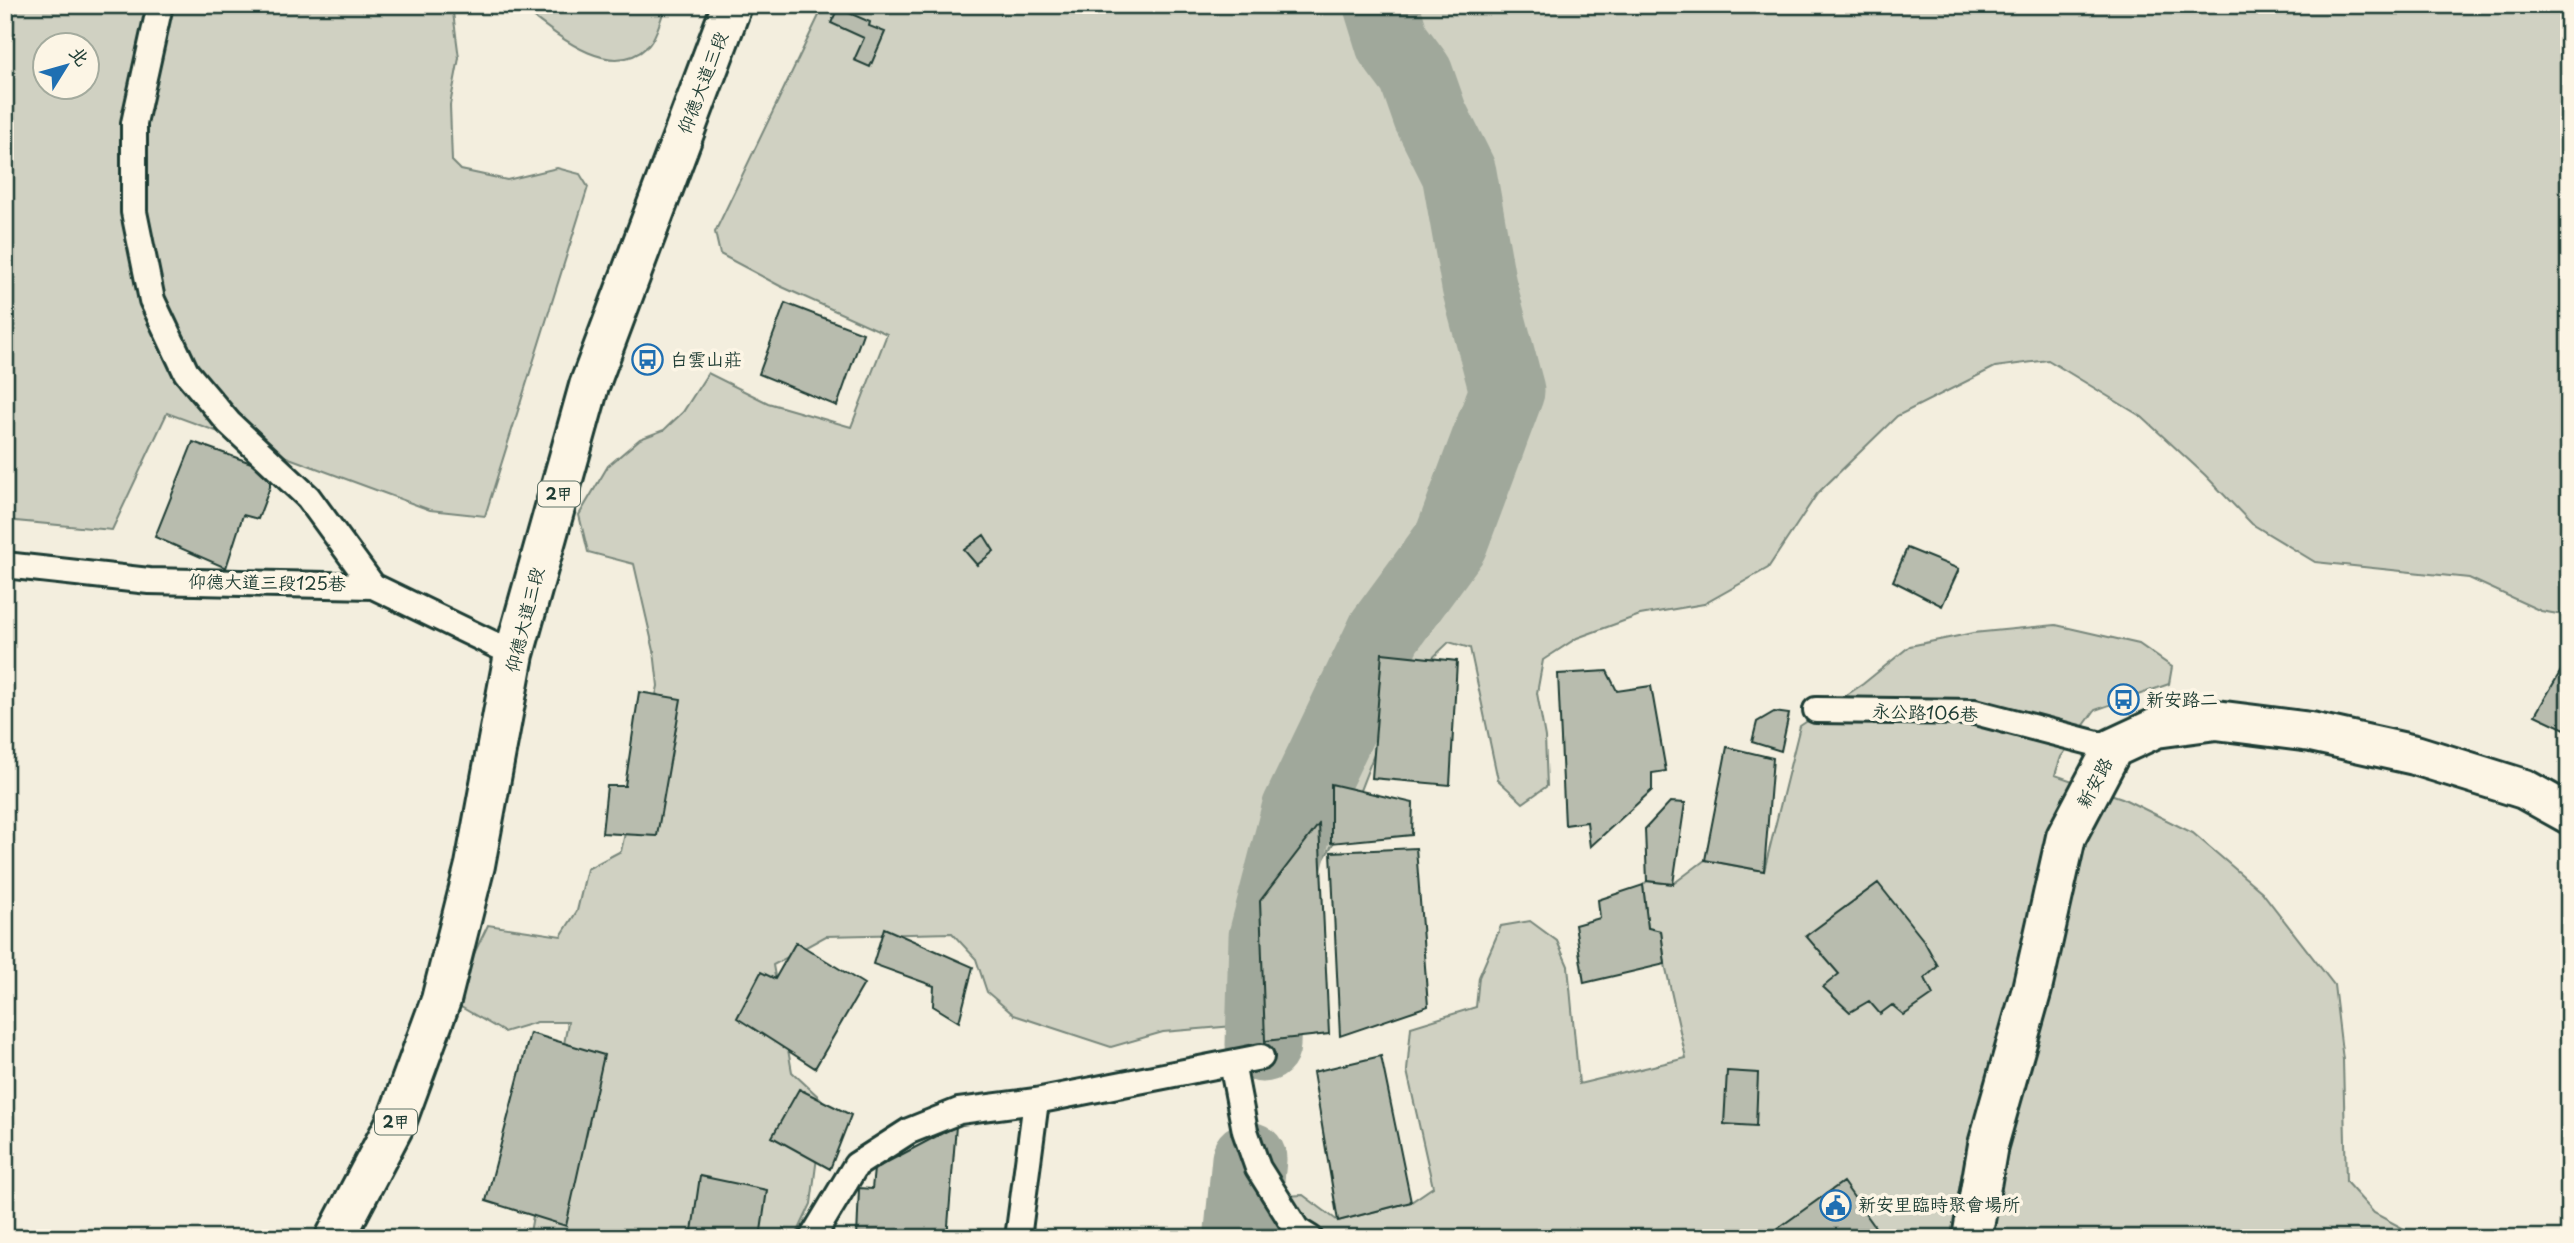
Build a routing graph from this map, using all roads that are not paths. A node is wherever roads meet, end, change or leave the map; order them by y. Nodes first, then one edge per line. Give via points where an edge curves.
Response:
1 (160, 5) edge
2 (732, 5) edge
3 (5, 565) edge
4 (373, 586) junction
5 (514, 654) junction
6 (1816, 710) dead end
7 (2113, 748) junction
8 (2569, 814) edge
9 (1261, 1056) dead end
10 (1232, 1063) junction
11 (1036, 1101) junction
12 (335, 1238) edge
13 (812, 1238) edge
14 (1018, 1238) edge
15 (1310, 1238) edge
16 (1972, 1238) edge

1 - 4 lane via 134,123 134,212 152,300 186,372 229,423 308,498
2 - 5 main road, 仰德大道三段 / 2甲 via 589,386
3 - 4 lane, 仰德大道三段125巷 via 149,581
4 - 5 lane, 仰德大道三段125巷
5 - 12 main road, 仰德大道三段 / 2甲 via 475,865 441,1000 397,1120
6 - 7 lane, 永公路106巷 via 1975,712
7 - 8 main road, 新安路 via 2156,728 2216,720 2311,732 2415,755 2524,789
7 - 16 main road, 新安路 via 2066,836 2032,989 1988,1145
9 - 10 lane
10 - 11 lane
10 - 15 lane via 1245,1131 1258,1168 1297,1230
11 - 13 lane via 959,1111 909,1131 856,1165
11 - 14 lane

